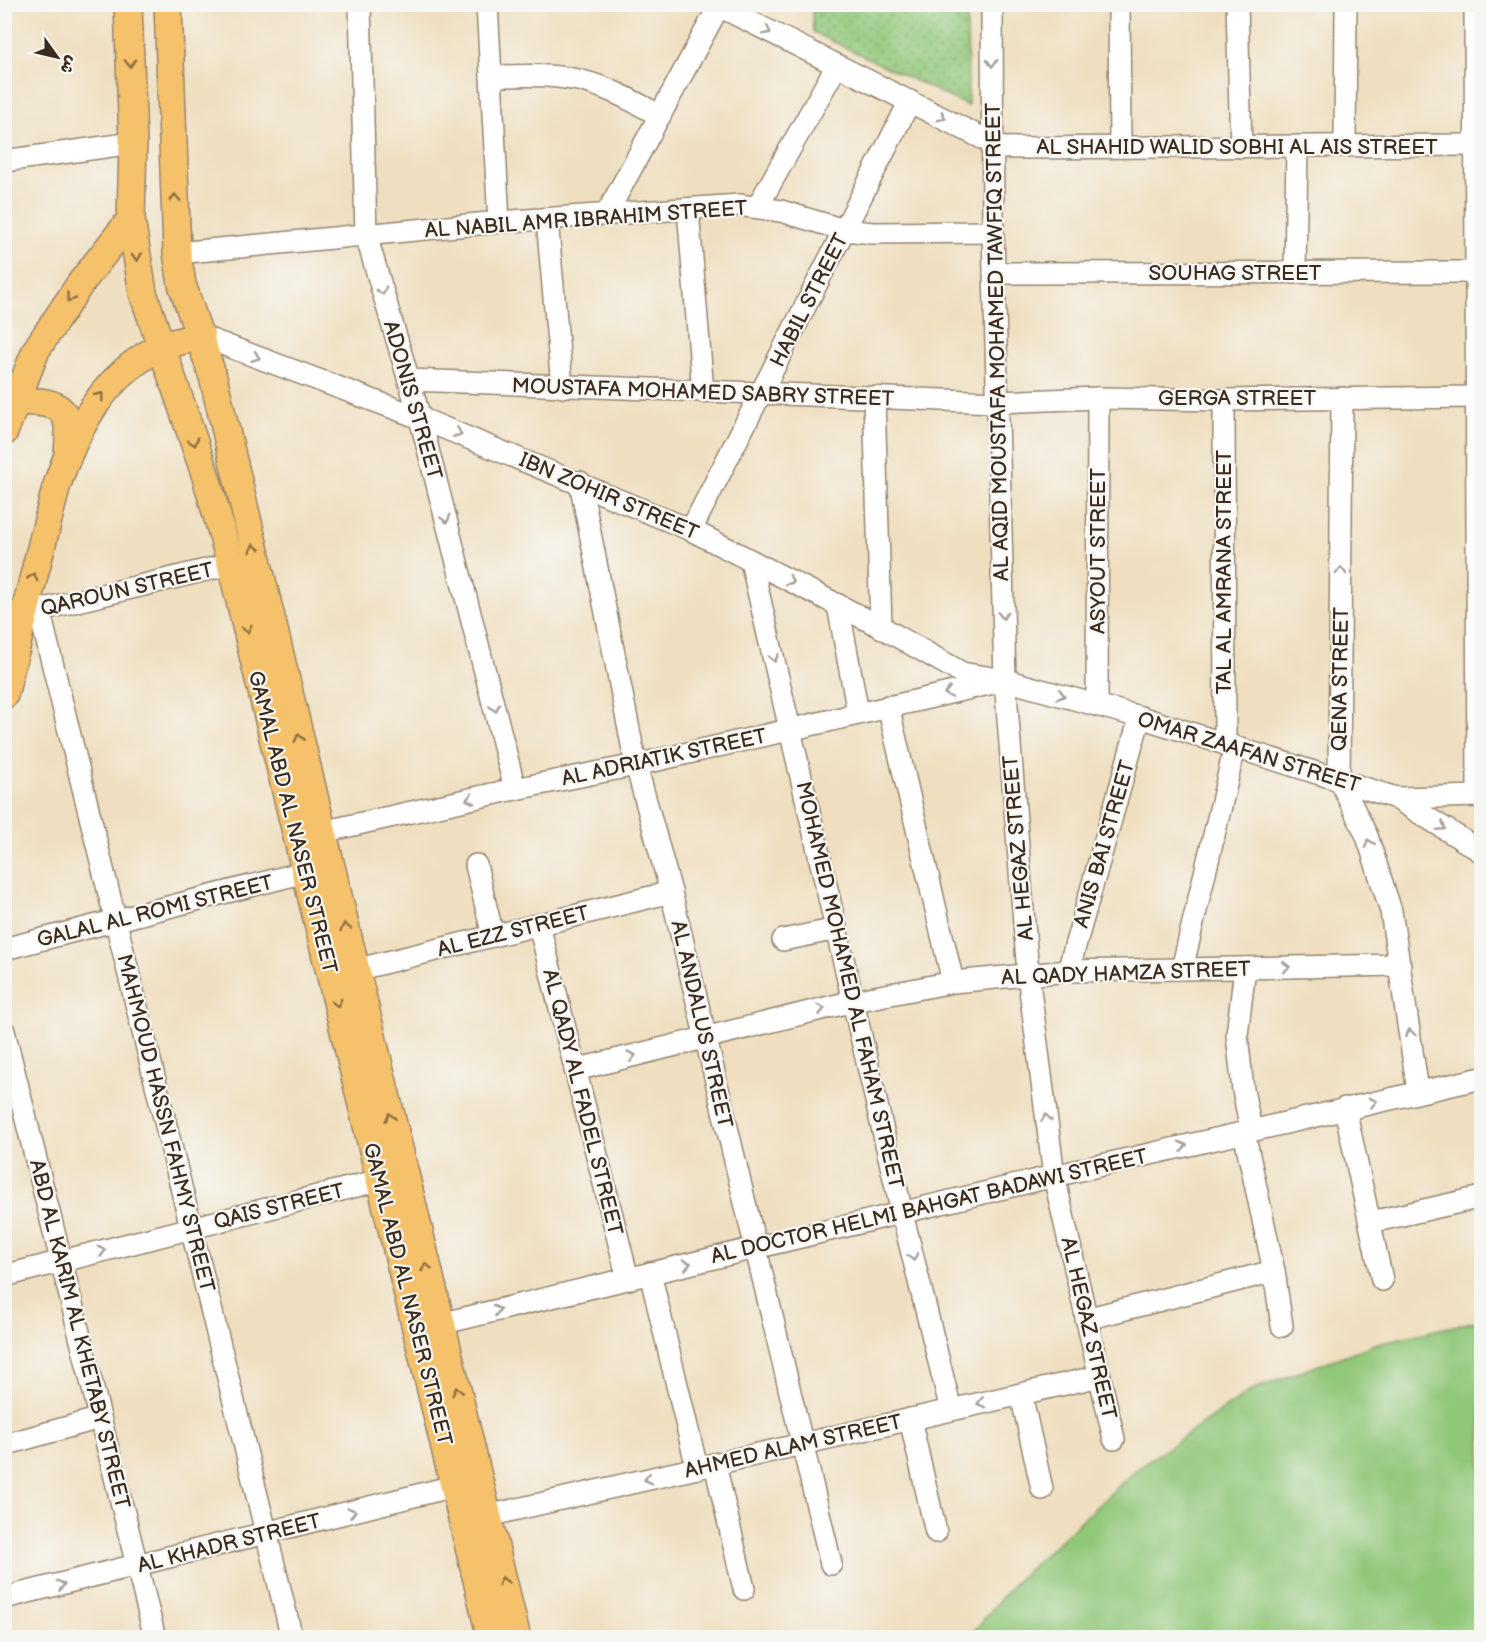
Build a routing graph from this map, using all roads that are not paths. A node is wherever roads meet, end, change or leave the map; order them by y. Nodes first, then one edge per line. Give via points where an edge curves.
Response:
1 (128, 4) edge
2 (168, 4) edge
3 (360, 4) edge
4 (488, 4) edge
5 (992, 4) edge
6 (1119, 4) edge
7 (1237, 4) edge
8 (1346, 4) edge
9 (1474, 4) edge
10 (717, 5) edge
11 (837, 65) junction
12 (491, 77) junction
13 (910, 101) junction
14 (660, 116) junction
15 (132, 143) junction
16 (993, 145) junction
17 (1478, 145) edge
18 (1345, 146) junction
19 (1120, 147) junction
20 (1241, 147) junction
21 (1297, 147) junction
22 (4, 161) edge
23 (758, 206) junction
24 (688, 209) junction
25 (606, 215) junction
26 (131, 219) junction
27 (547, 219) junction
28 (500, 222) junction
29 (844, 231) junction
30 (993, 232) junction
31 (366, 235) junction
32 (177, 253) junction
33 (1476, 272) junction
34 (994, 273) junction
35 (1295, 273) junction
36 (201, 336) junction
37 (162, 347) junction
38 (409, 381) junction
39 (562, 387) junction
40 (703, 392) junction
41 (760, 394) junction
42 (1476, 397) junction
43 (874, 398) junction
44 (1098, 398) junction
45 (1342, 398) junction
46 (1224, 400) junction
47 (219, 401) junction
48 (997, 402) junction
49 (184, 412) junction
50 (420, 418) junction
51 (7, 420) edge
52 (68, 453) junction
53 (580, 482) junction
54 (691, 530) junction
55 (751, 561) junction
56 (231, 564) junction
57 (838, 605) junction
58 (31, 611) junction
59 (881, 627) junction
60 (1005, 680) junction
61 (4, 695) edge
62 (1097, 705) junction
63 (888, 706) junction
64 (858, 713) junction
65 (1140, 717) junction
66 (790, 730) junction
67 (1230, 746) junction
68 (636, 765) junction
69 (1339, 779) junction
70 (515, 789) junction
71 (1480, 796) edge
72 (1396, 798) junction
73 (322, 832) junction
74 (1482, 852) edge
75 (476, 865) dead end
76 (305, 872) junction
77 (671, 892) junction
78 (116, 921) junction
79 (539, 925) junction
80 (837, 929) junction
81 (493, 936) junction
82 (783, 940) dead end
83 (4, 949) edge
84 (1400, 965) junction
85 (1245, 968) junction
86 (1182, 969) junction
87 (355, 970) junction
88 (1068, 971) junction
89 (1028, 974) junction
90 (953, 982) junction
91 (854, 1001) junction
92 (4, 1031) edge
93 (705, 1037) junction
94 (575, 1070) junction
95 (1482, 1078) edge
96 (1418, 1091) junction
97 (1345, 1108) junction
98 (1247, 1131) junction
99 (1054, 1176) junction
100 (380, 1180) junction
101 (1482, 1197) edge
102 (902, 1213) junction
103 (1371, 1222) junction
104 (191, 1228) junction
105 (755, 1248) junction
106 (61, 1262) junction
107 (1274, 1272) junction
108 (650, 1273) junction
109 (4, 1276) edge
110 (628, 1279) junction
111 (1382, 1280) dead end
112 (1086, 1319) junction
113 (440, 1324) junction
114 (1282, 1326) dead end
115 (1100, 1376) junction
116 (1021, 1394) junction
117 (951, 1410) junction
118 (100, 1418) junction
119 (910, 1419) junction
120 (1114, 1439) dead end
121 (802, 1444) junction
122 (4, 1445) edge
123 (706, 1466) junction
124 (454, 1486) junction
125 (1042, 1490) dead end
126 (487, 1516) junction
127 (936, 1532) dead end
128 (267, 1533) junction
129 (831, 1564) dead end
130 (137, 1566) junction
131 (744, 1589) dead end
132 (4, 1598) edge
133 (155, 1638) edge
134 (292, 1638) edge
135 (491, 1638) edge
136 (517, 1638) edge

1 -> 15 main road, GAMAL ABD AL NASER STREET
32 -> 2 main road, GAMAL ABD AL NASER STREET
3 - 31 street, ADONIS STREET
4 - 12 street
5 -> 16 street, AL AQID MOUSTAFA MOHAMED TAWFIQ STREET
6 - 19 street
7 - 20 street
8 - 18 street
9 - 17 street
10 -> 11 street
10 - 14 street
11 - 13 street
11 - 23 street
12 - 14 street via 527,74 592,82
12 - 28 street
13 -> 16 street
13 - 29 street, HABIL STREET
14 - 25 street
15 - 22 street
15 - 26 main road, GAMAL ABD AL NASER STREET
16 - 19 street, AL SHAHID WALID SOBHI AL AIS STREET
16 - 30 street, AL AQID MOUSTAFA MOHAMED TAWFIQ STREET
17 - 18 street, AL SHAHID WALID SOBHI AL AIS STREET
17 - 33 street
18 - 21 street, AL SHAHID WALID SOBHI AL AIS STREET
19 - 20 street, AL SHAHID WALID SOBHI AL AIS STREET
20 - 21 street, AL SHAHID WALID SOBHI AL AIS STREET
21 - 35 street
23 - 24 street, AL NABIL AMR IBRAHIM STREET
23 - 29 street, AL NABIL AMR IBRAHIM STREET
24 - 25 street, AL NABIL AMR IBRAHIM STREET
24 - 40 street
25 - 27 street, AL NABIL AMR IBRAHIM STREET
26 -> 37 main road, GAMAL ABD AL NASER STREET via 143,293
26 -> 51 main road via 57,315 36,350
27 - 28 street, AL NABIL AMR IBRAHIM STREET
27 - 39 street
28 - 31 street, AL NABIL AMR IBRAHIM STREET
29 - 30 street, AL NABIL AMR IBRAHIM STREET
29 - 41 street, HABIL STREET
30 - 34 street, AL AQID MOUSTAFA MOHAMED TAWFIQ STREET
31 - 32 street, AL NABIL AMR IBRAHIM STREET
31 -> 38 street, ADONIS STREET
32 - 36 main road, GAMAL ABD AL NASER STREET via 182,284
33 - 35 street, SOUHAG STREET
33 - 42 street
34 - 35 street, SOUHAG STREET
34 - 48 street, AL AQID MOUSTAFA MOHAMED TAWFIQ STREET
36 - 37 main road
36 - 47 main road, GAMAL ABD AL NASER STREET
36 -> 50 street, IBN ZOHIR STREET
37 - 49 main road, GAMAL ABD AL NASER STREET
52 -> 37 main road via 88,412 111,383
38 - 39 street, MOUSTAFA MOHAMED SABRY STREET
38 - 50 street, ADONIS STREET
39 - 40 street, MOUSTAFA MOHAMED SABRY STREET
40 - 41 street, MOUSTAFA MOHAMED SABRY STREET
41 - 43 street, MOUSTAFA MOHAMED SABRY STREET
41 - 54 street, HABIL STREET
42 - 45 street, GERGA STREET
42 - 71 street
43 - 48 street, MOUSTAFA MOHAMED SABRY STREET
43 - 59 street
44 - 46 street, GERGA STREET
44 - 48 street, GERGA STREET
44 - 62 street, ASYOUT STREET
45 - 46 street, GERGA STREET
69 -> 45 street, QENA STREET
46 - 67 street, TAL AL AMRANA STREET
47 - 49 main road via 203,399
73 -> 47 main road, GAMAL ABD AL NASER STREET
48 -> 60 street, AL AQID MOUSTAFA MOHAMED TAWFIQ STREET
49 -> 56 main road, GAMAL ABD AL NASER STREET
50 -> 53 street, IBN ZOHIR STREET
50 -> 70 street, ADONIS STREET
51 - 52 main road via 46,400 58,408 70,430
58 -> 52 main road via 56,488
53 - 54 street, IBN ZOHIR STREET
53 - 68 street, AL ANDALUS STREET
54 - 55 street, IBN ZOHIR STREET
55 -> 57 street, IBN ZOHIR STREET
55 -> 66 street, MOHAMED MOHAMED AL FAHAM STREET
56 - 58 street, QAROUN STREET
56 -> 76 main road, GAMAL ABD AL NASER STREET
57 - 59 street, IBN ZOHIR STREET
57 - 64 street
58 - 61 main road
58 - 78 street, MAHMOUD HASSN FAHMY STREET
59 - 60 street, IBN ZOHIR STREET via 962,673
60 -> 62 street, OMAR ZAAFAN STREET
60 -> 63 street, AL ADRIATIK STREET
60 - 89 street, AL HEGAZ STREET
62 - 65 street, OMAR ZAAFAN STREET
63 - 64 street, AL ADRIATIK STREET
63 - 90 street
64 - 66 street, AL ADRIATIK STREET
65 - 67 street, OMAR ZAAFAN STREET
65 - 88 street, ANIS BAI STREET
66 - 68 street, AL ADRIATIK STREET
66 - 80 street, MOHAMED MOHAMED AL FAHAM STREET
67 - 69 street, OMAR ZAAFAN STREET
67 - 86 street, TAL AL AMRANA STREET
68 - 70 street, AL ADRIATIK STREET
68 - 77 street, AL ANDALUS STREET
69 - 72 street, OMAR ZAAFAN STREET
84 -> 69 street, QENA STREET via 1381,877 1367,836
70 -> 73 street, AL ADRIATIK STREET
71 - 72 street
72 -> 74 street, OMAR ZAAFAN STREET
87 -> 73 main road, GAMAL ABD AL NASER STREET
75 - 81 street
76 - 78 street, GALAL AL ROMI STREET
76 -> 100 main road, GAMAL ABD AL NASER STREET
77 - 79 street, AL EZZ STREET
77 - 93 street, AL ANDALUS STREET
78 - 83 street, GALAL AL ROMI STREET
78 - 104 street, MAHMOUD HASSN FAHMY STREET
79 - 81 street, AL EZZ STREET
79 - 94 street, AL QADY AL FADEL STREET
80 - 82 street
80 - 91 street, MOHAMED MOHAMED AL FAHAM STREET
81 - 87 street, AL EZZ STREET
85 -> 84 street, AL QADY HAMZA STREET
96 -> 84 street, QENA STREET
85 - 86 street, AL QADY HAMZA STREET
85 - 98 street via 1237,1035
86 - 88 street, AL QADY HAMZA STREET
113 -> 87 main road, GAMAL ABD AL NASER STREET
88 - 89 street, AL QADY HAMZA STREET
89 - 90 street, AL QADY HAMZA STREET
99 -> 89 street, AL HEGAZ STREET
90 - 91 street, AL QADY HAMZA STREET
93 -> 91 street, AL QADY HAMZA STREET
91 - 102 street, MOHAMED MOHAMED AL FAHAM STREET
92 - 106 street, ABD AL KARIM AL KHETABY STREET
94 -> 93 street, AL QADY HAMZA STREET
93 - 105 street, AL ANDALUS STREET
94 - 110 street, AL QADY AL FADEL STREET
95 - 96 street, AL DOCTOR HELMI BAHGAT BADAWI STREET
97 -> 96 street, AL DOCTOR HELMI BAHGAT BADAWI STREET
97 - 98 street, AL DOCTOR HELMI BAHGAT BADAWI STREET
97 - 103 street
99 -> 98 street, AL DOCTOR HELMI BAHGAT BADAWI STREET
98 - 107 street
99 - 102 street, AL DOCTOR HELMI BAHGAT BADAWI STREET
99 - 112 street, AL HEGAZ STREET
100 - 104 street, QAIS STREET
100 - 124 main road, GAMAL ABD AL NASER STREET
101 - 103 street
102 - 105 street, AL DOCTOR HELMI BAHGAT BADAWI STREET
102 -> 117 street, MOHAMED MOHAMED AL FAHAM STREET
103 - 111 street
106 -> 104 street, QAIS STREET
104 - 128 street, MAHMOUD HASSN FAHMY STREET
108 -> 105 street, AL DOCTOR HELMI BAHGAT BADAWI STREET
105 - 121 street, AL ANDALUS STREET
106 - 109 street, QAIS STREET
106 - 118 street, ABD AL KARIM AL KHETABY STREET
107 - 112 street
107 - 114 street
108 - 110 street, AL DOCTOR HELMI BAHGAT BADAWI STREET
108 - 123 street
113 -> 110 street, AL DOCTOR HELMI BAHGAT BADAWI STREET
112 - 115 street, AL HEGAZ STREET
126 -> 113 main road, GAMAL ABD AL NASER STREET
115 - 116 street, AHMED ALAM STREET
115 - 120 street, AL HEGAZ STREET
116 -> 117 street, AHMED ALAM STREET
116 - 125 street
117 - 119 street, AHMED ALAM STREET
118 - 122 street
118 - 130 street, ABD AL KARIM AL KHETABY STREET
119 - 121 street, AHMED ALAM STREET
119 - 127 street
121 - 123 street, AHMED ALAM STREET
121 - 129 street, AL ANDALUS STREET
123 -> 126 street, AHMED ALAM STREET
123 - 131 street
128 -> 124 street, AL KHADR STREET
124 - 135 main road, GAMAL ABD AL NASER STREET
136 -> 126 main road, GAMAL ABD AL NASER STREET
128 - 130 street, AL KHADR STREET
128 - 134 street, MAHMOUD HASSN FAHMY STREET
132 -> 130 street, AL KHADR STREET
130 - 133 street, ABD AL KARIM AL KHETABY STREET

